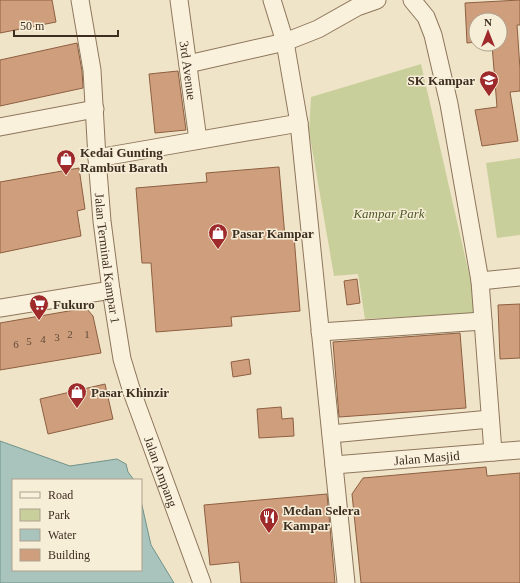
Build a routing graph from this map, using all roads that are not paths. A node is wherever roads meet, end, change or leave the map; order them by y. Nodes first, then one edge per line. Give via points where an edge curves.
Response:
1 (80, 0) edge
2 (179, 0) edge
3 (272, 0) edge
4 (377, 0) edge
5 (412, 0) edge
6 (356, 4) edge
7 (285, 42) junction
8 (188, 64) junction
9 (95, 109) junction
10 (298, 123) junction
11 (0, 127) edge
12 (198, 140) junction
13 (97, 158) junction
14 (520, 277) edge
15 (480, 280) junction
16 (111, 290) junction
17 (0, 308) edge
18 (483, 321) junction
19 (320, 332) junction
20 (122, 359) joint
21 (490, 419) junction
22 (331, 434) junction
23 (520, 450) edge
24 (493, 452) junction
25 (334, 465) junction
26 (202, 583) edge
27 (346, 583) edge

1 - 9 street, Jalan Terminal Kampar 1 via 92,70
2 - 8 street, 3rd Avenue
3 - 7 street
4 - 6 street
5 - 15 street via 426,17 435,43 449,104
6 - 7 street via 318,29
7 - 8 street
7 - 10 street
8 - 12 street, 3rd Avenue
9 - 11 street
9 - 13 street, Jalan Terminal Kampar 1
10 - 12 street
10 - 19 street
12 - 13 street
13 - 16 street, Jalan Terminal Kampar 1
14 - 15 street
15 - 18 street
16 - 17 street
16 - 20 street, Jalan Terminal Kampar 1
18 - 19 street
18 - 21 street
19 - 22 street
20 - 26 street, Jalan Ampang
21 - 22 street
21 - 24 street
22 - 25 street
23 - 24 street, Jalan Masjid
24 - 25 street, Jalan Masjid
25 - 27 street

